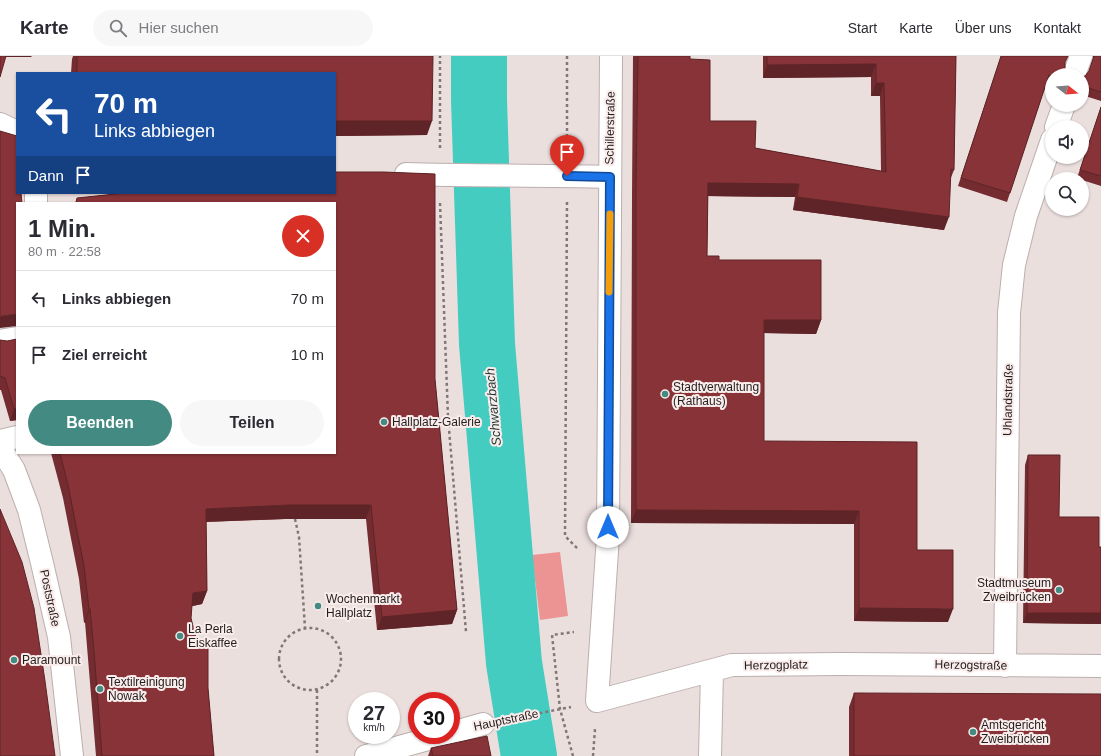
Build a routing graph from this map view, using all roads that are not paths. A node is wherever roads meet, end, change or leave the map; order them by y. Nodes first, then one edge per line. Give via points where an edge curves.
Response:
1 (611, 56) edge
2 (1081, 56) edge
3 (1077, 68) edge
4 (1045, 160) edge
5 (387, 174) edge
6 (610, 177) junction
7 (16, 338) edge
8 (0, 341) edge
9 (16, 437) edge
10 (0, 441) edge
11 (0, 447) edge
12 (841, 664) joint
13 (1005, 666) junction
14 (1101, 666) edge
15 (712, 671) junction
16 (597, 701) joint
17 (483, 724) road end
18 (460, 730) edge
19 (411, 744) edge
20 (72, 756) edge
21 (366, 756) edge
22 (710, 756) edge

1 - 6 street, Schillerstraße
2 - 3 street
4 - 13 street, Uhlandstraße via 1026,216 1014,265 1009,313
5 - 6 street
6 - 16 street, Schillerstraße via 608,536
7 - 8 street
9 - 10 street
11 - 20 street, Poststraße via 14,470 26,503 42,563 59,637
12 - 13 street, Herzogstraße
12 - 15 street, Herzogplatz via 732,665
13 - 14 street, Herzogstraße
15 - 16 street, Herzogplatz
15 - 22 street
17 - 18 street, Hauptstraße
19 - 21 street

